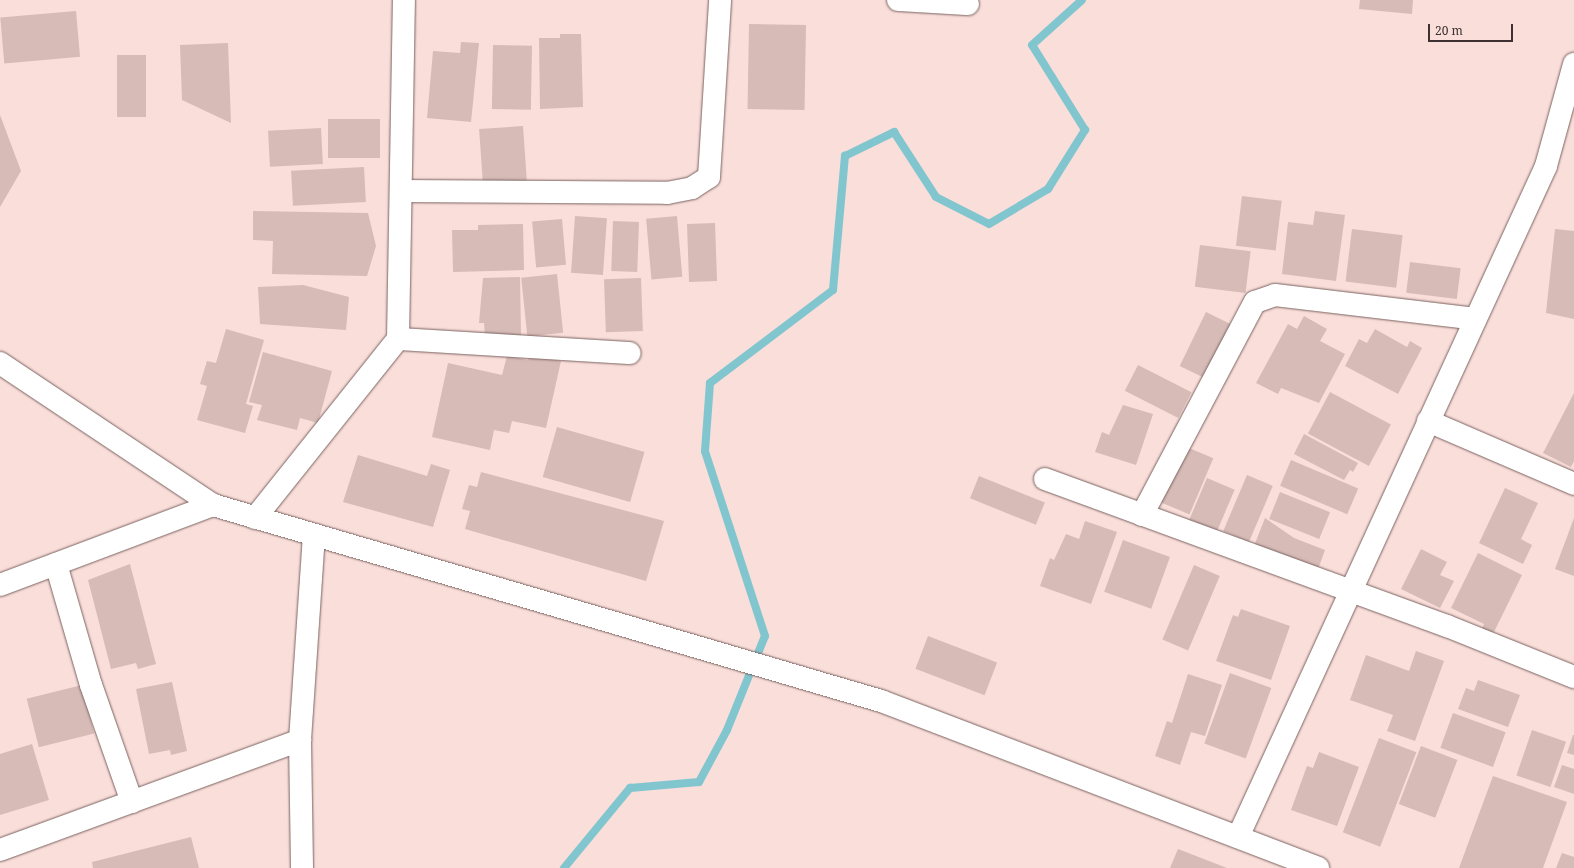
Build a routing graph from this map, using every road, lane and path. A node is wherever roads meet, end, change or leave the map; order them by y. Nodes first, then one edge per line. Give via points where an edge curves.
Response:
1 (404, 0) edge
2 (720, 0) edge
3 (898, 0) edge
4 (968, 4) dead end
5 (1574, 64) edge
6 (400, 191) junction
7 (1476, 319) junction
8 (398, 339) junction
9 (630, 353) dead end
10 (0, 363) edge
11 (1428, 420) junction
12 (1046, 479) dead end
13 (1574, 484) edge
14 (213, 505) junction
15 (1142, 515) junction
16 (255, 518) junction
17 (314, 535) junction
18 (56, 564) junction
19 (0, 585) edge
20 (1348, 591) junction
21 (1574, 677) edge
22 (300, 740) junction
23 (132, 802) junction
24 (1238, 837) junction
25 (0, 850) edge
26 (302, 868) edge
27 (1318, 868) edge

1 - 6 street
2 - 6 street via 709,177 692,188 667,193
3 - 4 street
5 - 7 street via 1546,166
6 - 8 street
7 - 11 street
7 - 15 street via 1275,295 1255,302
8 - 9 street
8 - 16 street
10 - 14 street
11 - 13 street
11 - 20 street
12 - 15 street
14 - 16 street
14 - 18 street
15 - 20 street
16 - 17 street
17 - 22 street
17 - 24 street via 881,701
18 - 19 street
18 - 23 street via 91,685
20 - 21 street via 1447,626
20 - 24 street
22 - 23 street
22 - 26 street
23 - 25 street
24 - 27 street

